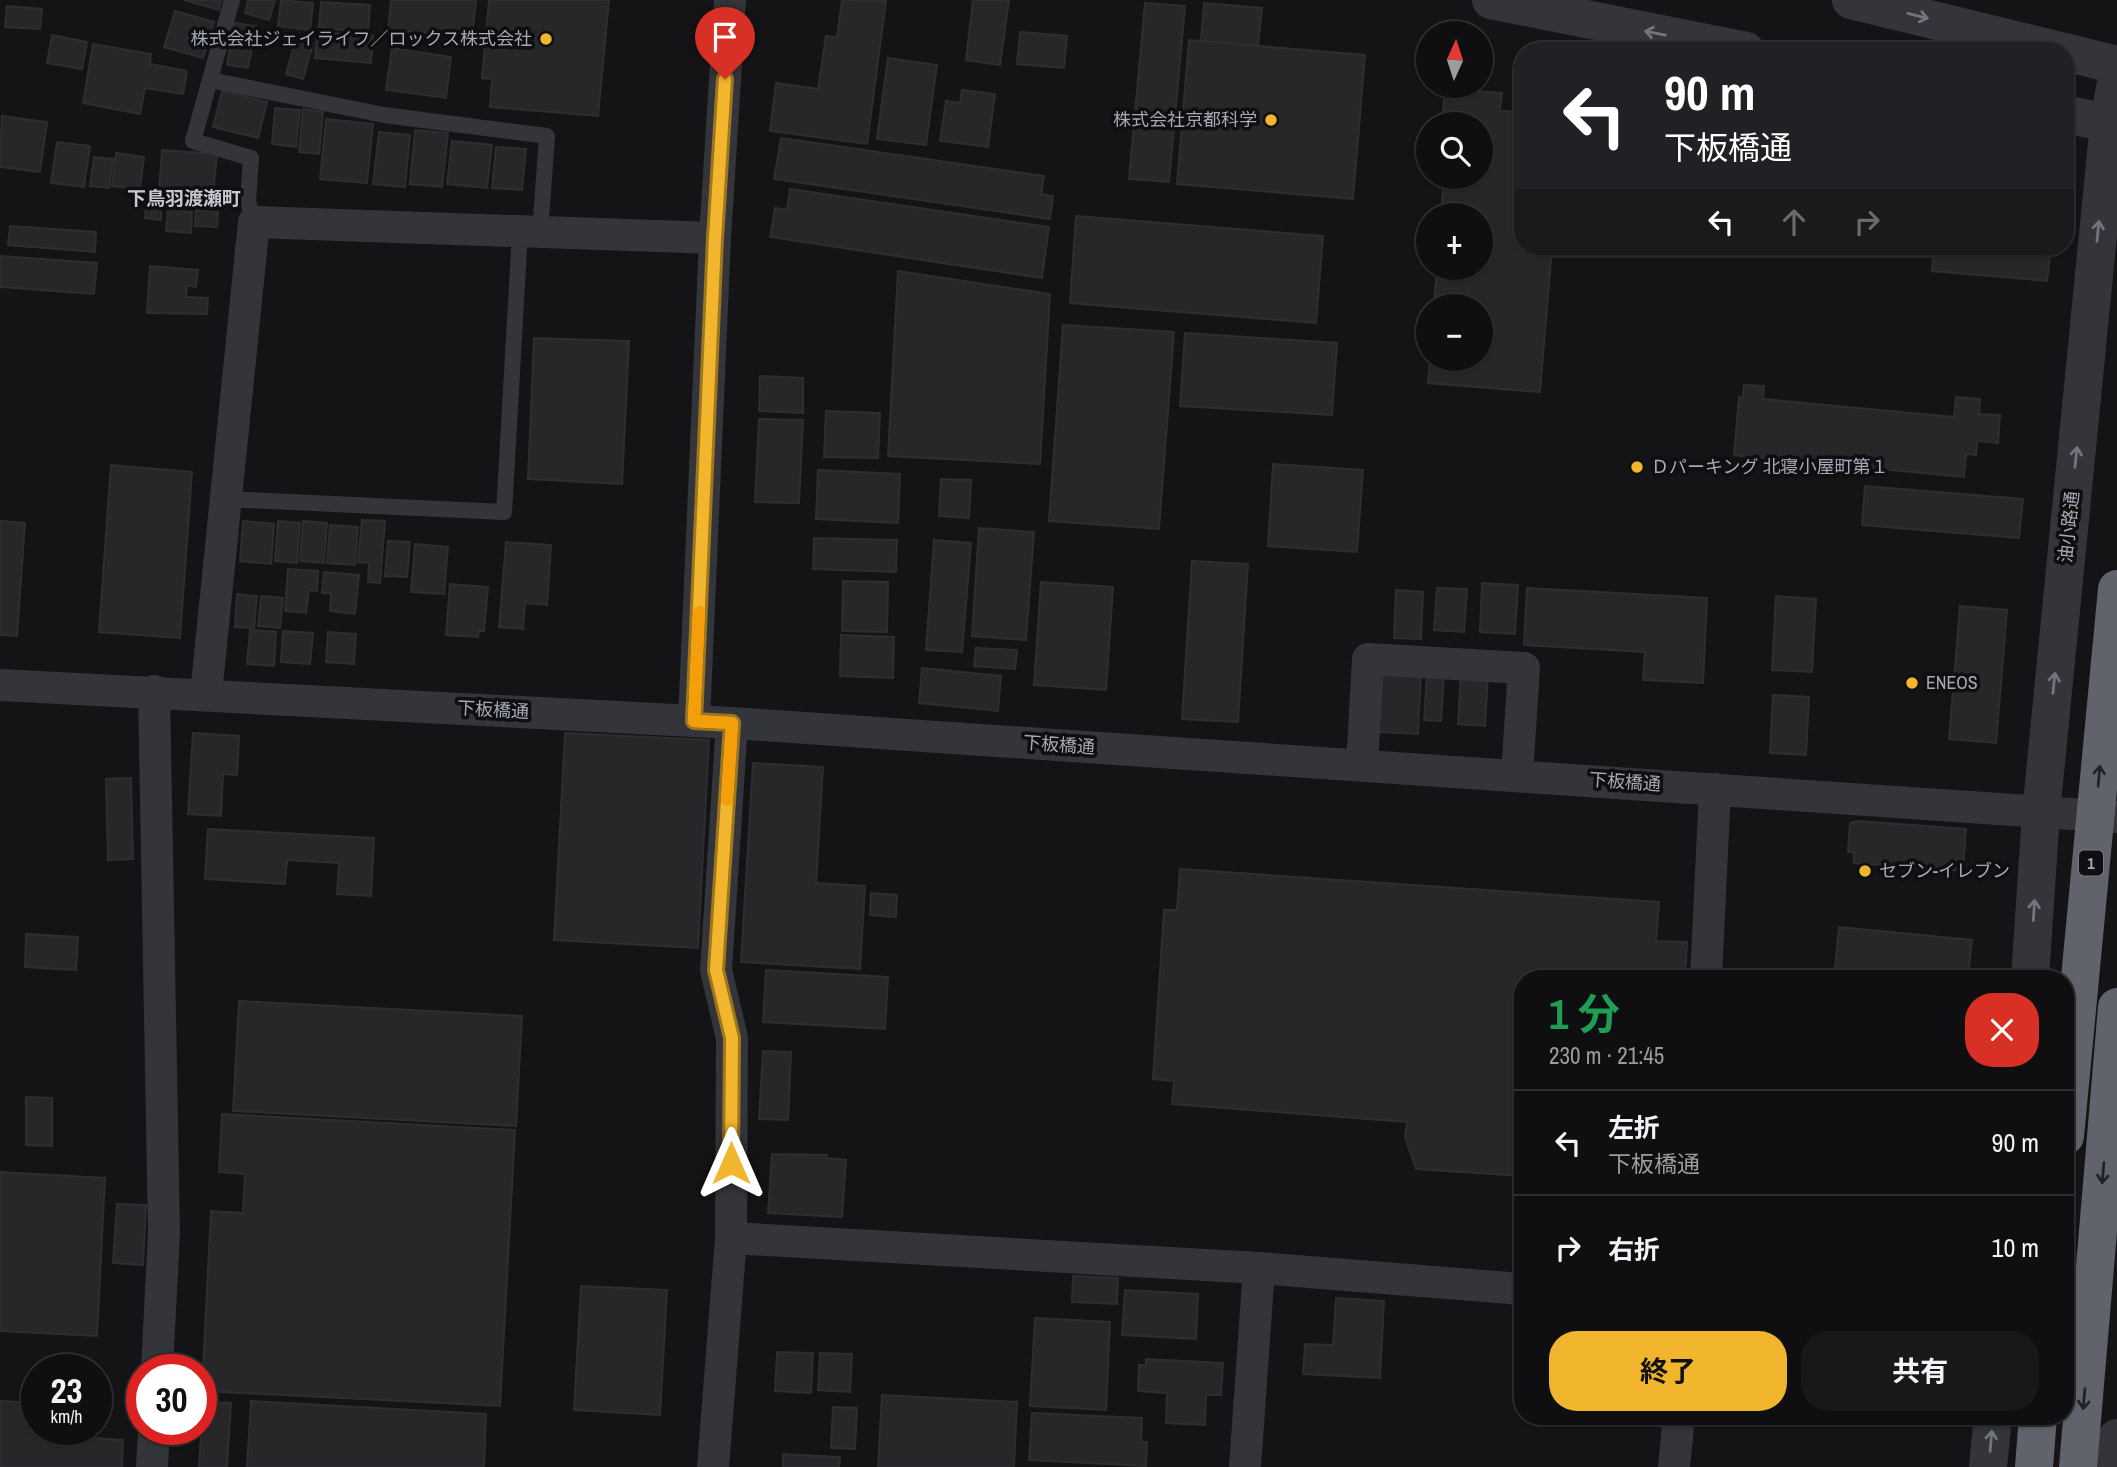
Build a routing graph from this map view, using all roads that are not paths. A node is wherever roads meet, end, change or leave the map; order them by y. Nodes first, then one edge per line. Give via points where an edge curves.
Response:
1 (232, 0) edge
2 (730, 0) edge
3 (1491, 0) edge
4 (1851, 0) edge
5 (1585, 9) edge
6 (1712, 42) edge
7 (2023, 42) edge
8 (2074, 54) edge
9 (2117, 65) edge
10 (2117, 76) edge
11 (210, 80) junction
12 (2074, 116) edge
13 (2113, 124) edge
14 (254, 222) junction
15 (530, 233) junction
16 (715, 238) junction
17 (226, 499) junction
18 (2117, 589) edge
19 (0, 685) edge
20 (154, 691) junction
21 (206, 694) junction
22 (694, 721) junction
23 (732, 723) junction
24 (1362, 765) junction
25 (1517, 775) junction
26 (1715, 789) junction
27 (2041, 813) junction
28 (2117, 817) edge
29 (1706, 970) edge
30 (2031, 970) edge
31 (2117, 1007) edge
32 (2074, 1041) edge
33 (731, 1238) junction
34 (1259, 1268) junction
35 (1514, 1288) edge
36 (158, 1354) edge
37 (1678, 1425) edge
38 (1992, 1425) edge
39 (2037, 1425) edge
40 (2117, 1438) edge
41 (153, 1445) edge
42 (152, 1467) edge
43 (713, 1467) edge
44 (1245, 1467) edge
45 (1674, 1467) edge
46 (1988, 1467) edge
47 (2034, 1467) edge
48 (2078, 1467) edge
49 (2115, 1467) edge

1 - 11 lane
2 - 16 street
3 - 5 street
4 -> 7 street
6 -> 5 street
8 - 9 street
10 - 13 street, 油小路通
11 - 14 lane via 193,141 251,158 248,201
11 - 15 lane via 384,115 547,136
12 - 13 street
27 -> 13 street, 油小路通
14 - 15 street
14 - 17 street
15 - 16 street
15 - 17 lane via 504,512
16 - 22 street
17 - 21 street
32 -> 18 highway, 1, bridge
19 - 20 street, 下板橋通
20 - 21 street, 下板橋通
20 - 36 street via 164,1232
21 - 22 street, 下板橋通
22 - 23 street, 下板橋通
23 - 24 street, 下板橋通
23 - 33 street via 716,970 732,1038
24 - 25 street, 下板橋通
24 - 25 street via 1368,659 1524,668
25 - 26 street, 下板橋通
26 - 27 street, 下板橋通
26 - 29 street
27 - 28 street, 下板橋通
30 -> 27 street, 油小路通
31 -> 48 highway
33 - 34 street
33 - 43 street
34 - 35 street
34 - 44 street
37 - 45 street
46 -> 38 street
39 - 47 highway
40 - 49 street
41 - 42 street

